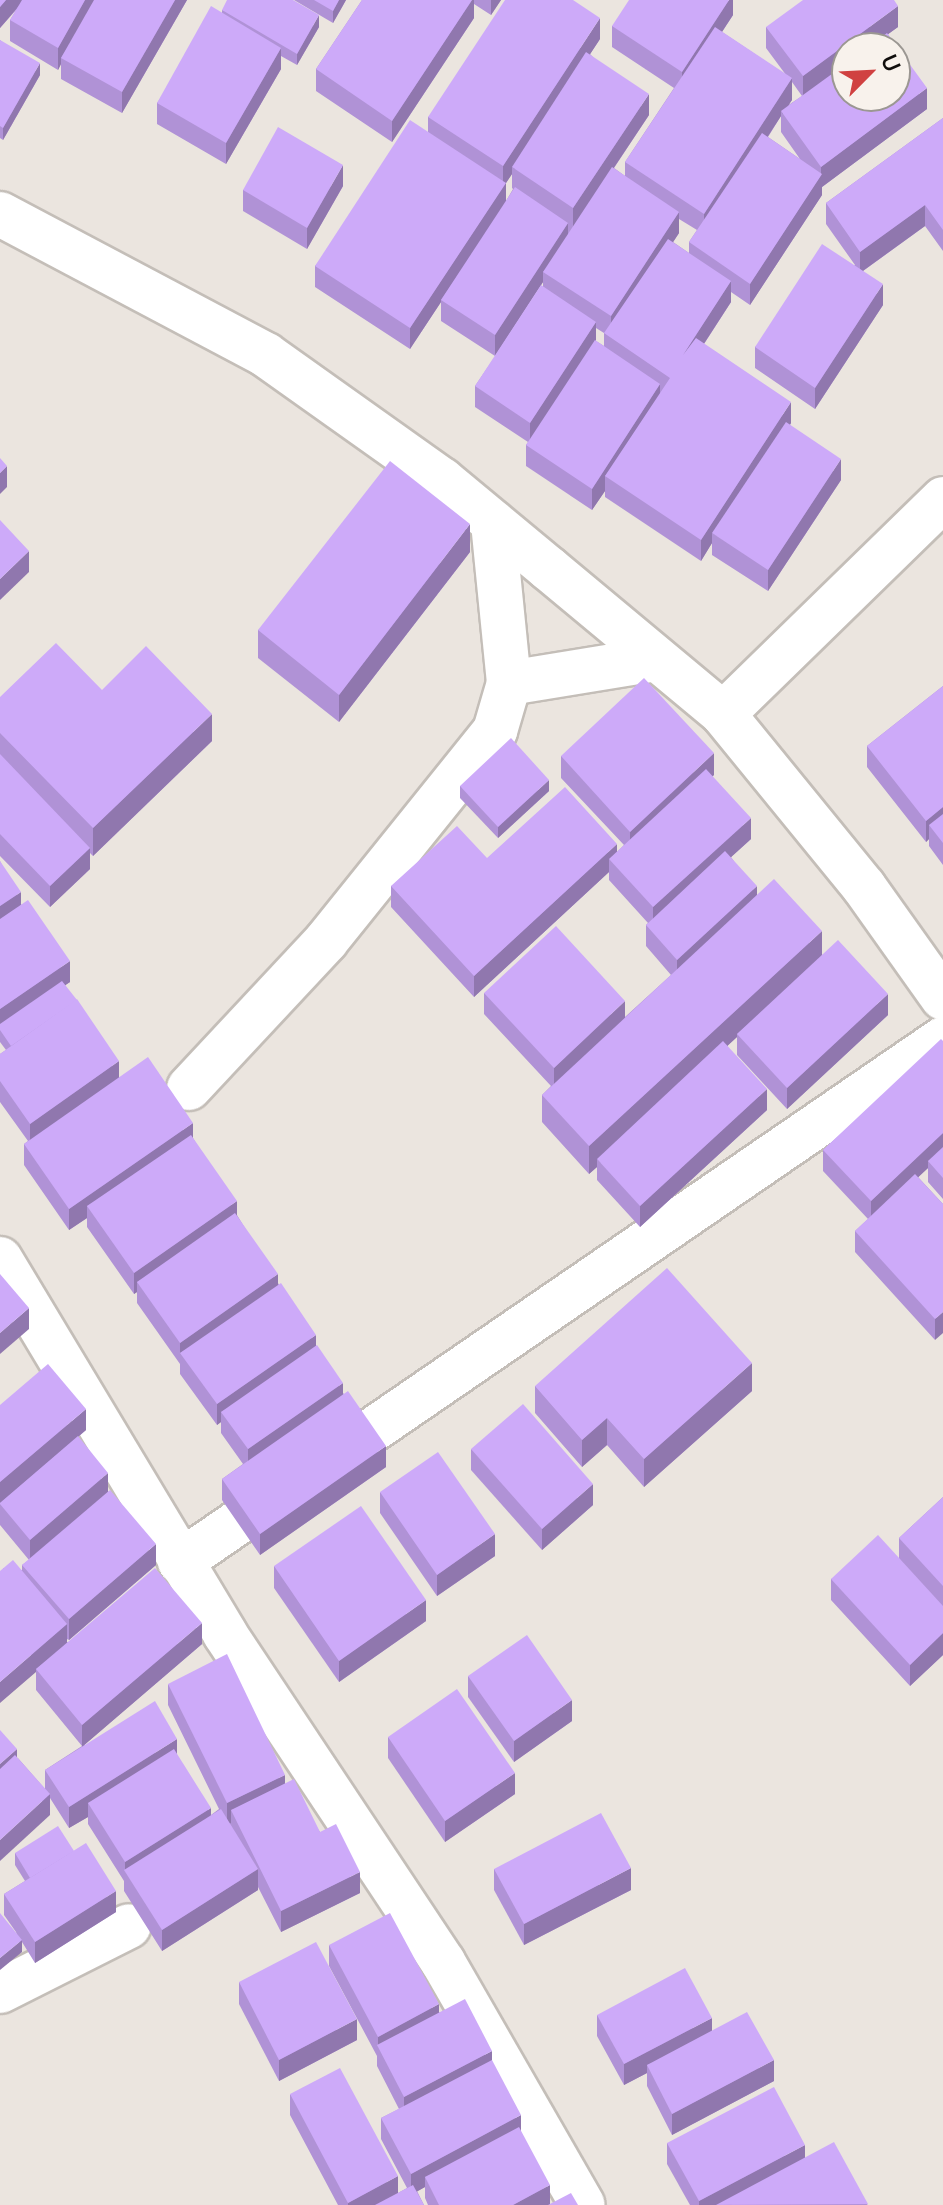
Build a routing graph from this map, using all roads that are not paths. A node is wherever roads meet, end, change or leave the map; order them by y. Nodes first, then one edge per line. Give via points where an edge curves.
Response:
1 (0, 214) edge
2 (943, 499) edge
3 (493, 523) junction
4 (656, 659) junction
5 (509, 683) junction
6 (723, 714) junction
7 (943, 998) edge
8 (943, 1039) edge
9 (189, 1088) dead end
10 (0, 1259) edge
11 (180, 1562) junction
12 (129, 1926) dead end
13 (0, 1991) edge
14 (583, 2205) edge

1 - 3 street via 266,355 442,480
2 - 6 street
3 - 4 street
3 - 5 street
4 - 5 street
4 - 6 street
5 - 9 street via 495,731 326,941
6 - 7 street via 864,887
8 - 11 street
10 - 11 street
11 - 14 street via 443,1962
12 - 13 street

